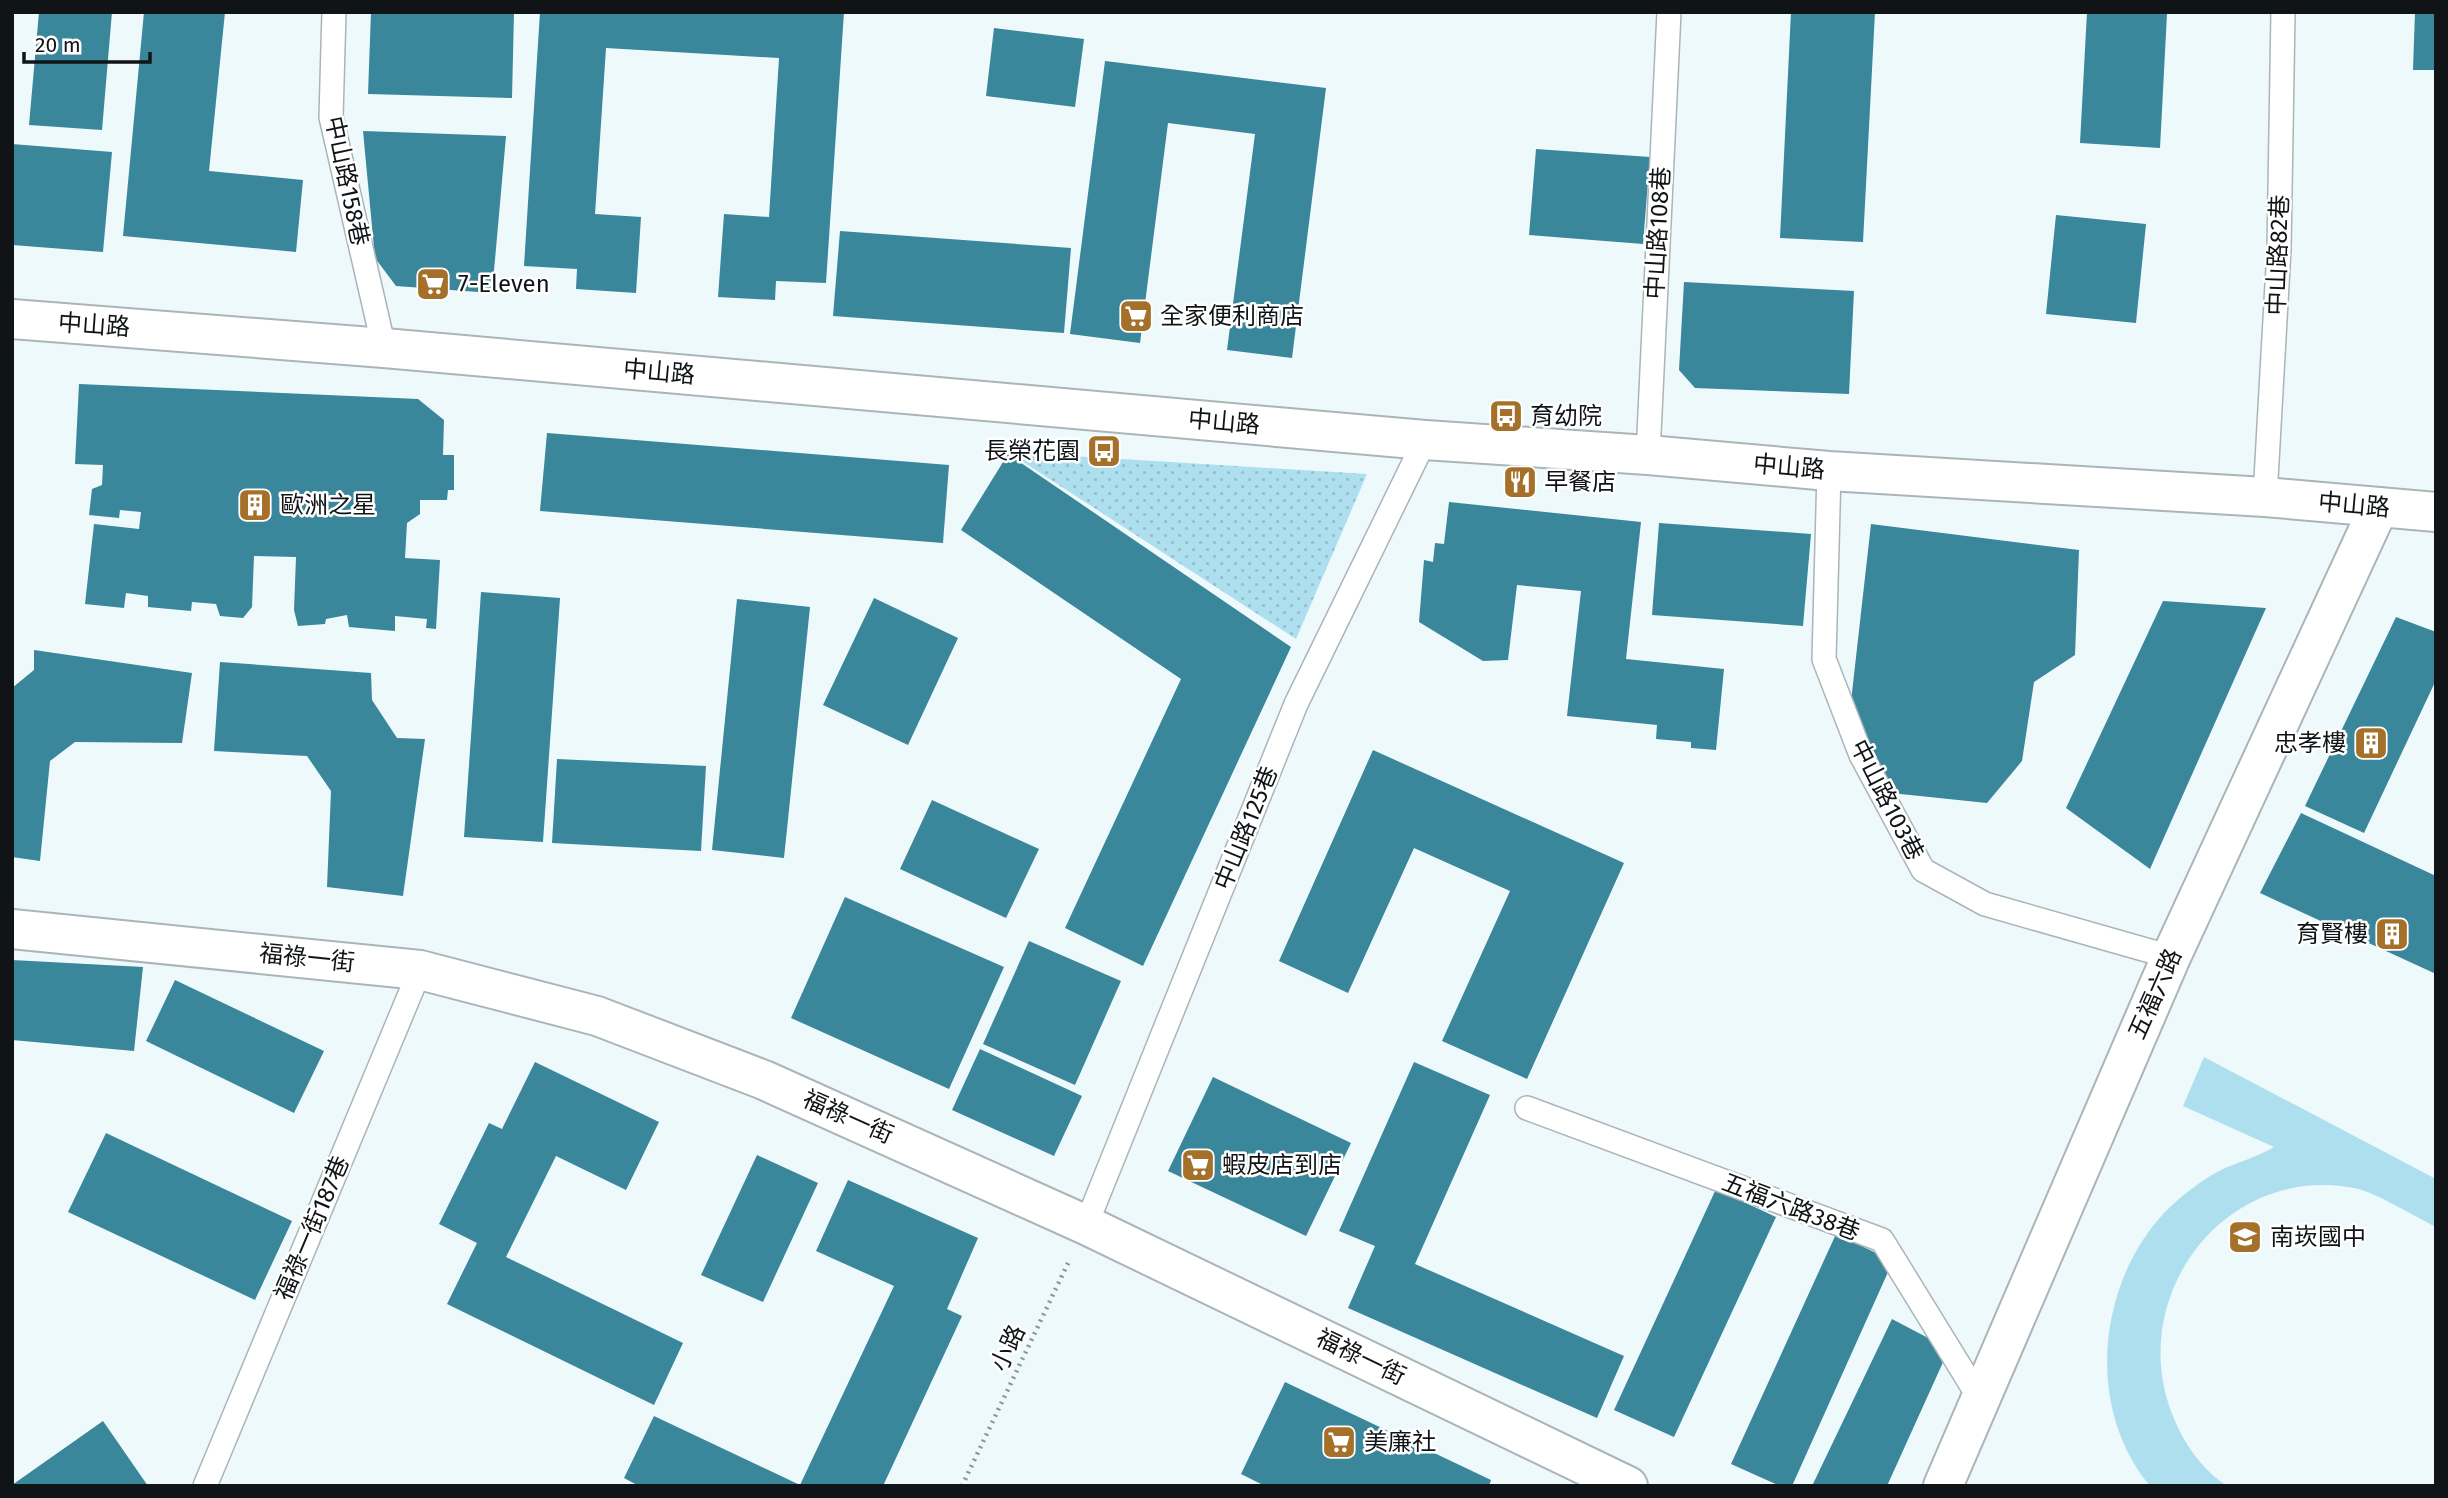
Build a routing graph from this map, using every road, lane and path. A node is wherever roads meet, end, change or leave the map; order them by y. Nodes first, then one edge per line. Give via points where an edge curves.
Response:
1 (334, 12) edge
2 (1669, 12) edge
3 (2283, 12) edge
4 (12, 319) edge
5 (384, 348) junction
6 (1425, 440) junction
7 (1648, 455) junction
8 (1829, 471) junction
9 (2265, 497) junction
10 (2379, 507) junction
11 (2436, 512) edge
12 (12, 929) edge
13 (2171, 957) junction
14 (420, 970) junction
15 (1527, 1108) dead end
16 (1086, 1225) junction
17 (1980, 1399) junction
18 (205, 1486) edge
19 (962, 1486) edge
20 (1628, 1486) edge
21 (1943, 1486) edge

1 - 5 lane, 中山路158巷 via 331,117
2 - 7 lane, 中山路108巷
3 - 9 lane, 中山路82巷 via 2279,249
4 - 5 street, 中山路
5 - 6 street, 中山路
6 - 7 street, 中山路
6 - 16 lane, 中山路125巷 via 1296,704
7 - 8 street, 中山路
8 - 9 street, 中山路
8 - 13 lane, 中山路103巷 via 1824,659 1861,755 1923,870 1985,904
9 - 10 street, 中山路
10 - 11 street, 中山路
10 - 13 street, 五福六路
12 - 14 street, 福祿一街
13 - 17 street, 五福六路
14 - 16 street, 福祿一街 via 597,1016 764,1080
14 - 18 lane, 福祿一街187巷
15 - 17 lane, 五福六路38巷 via 1882,1241
16 - 19 path, 小路
16 - 20 street, 福祿一街
17 - 21 street, 五福六路

